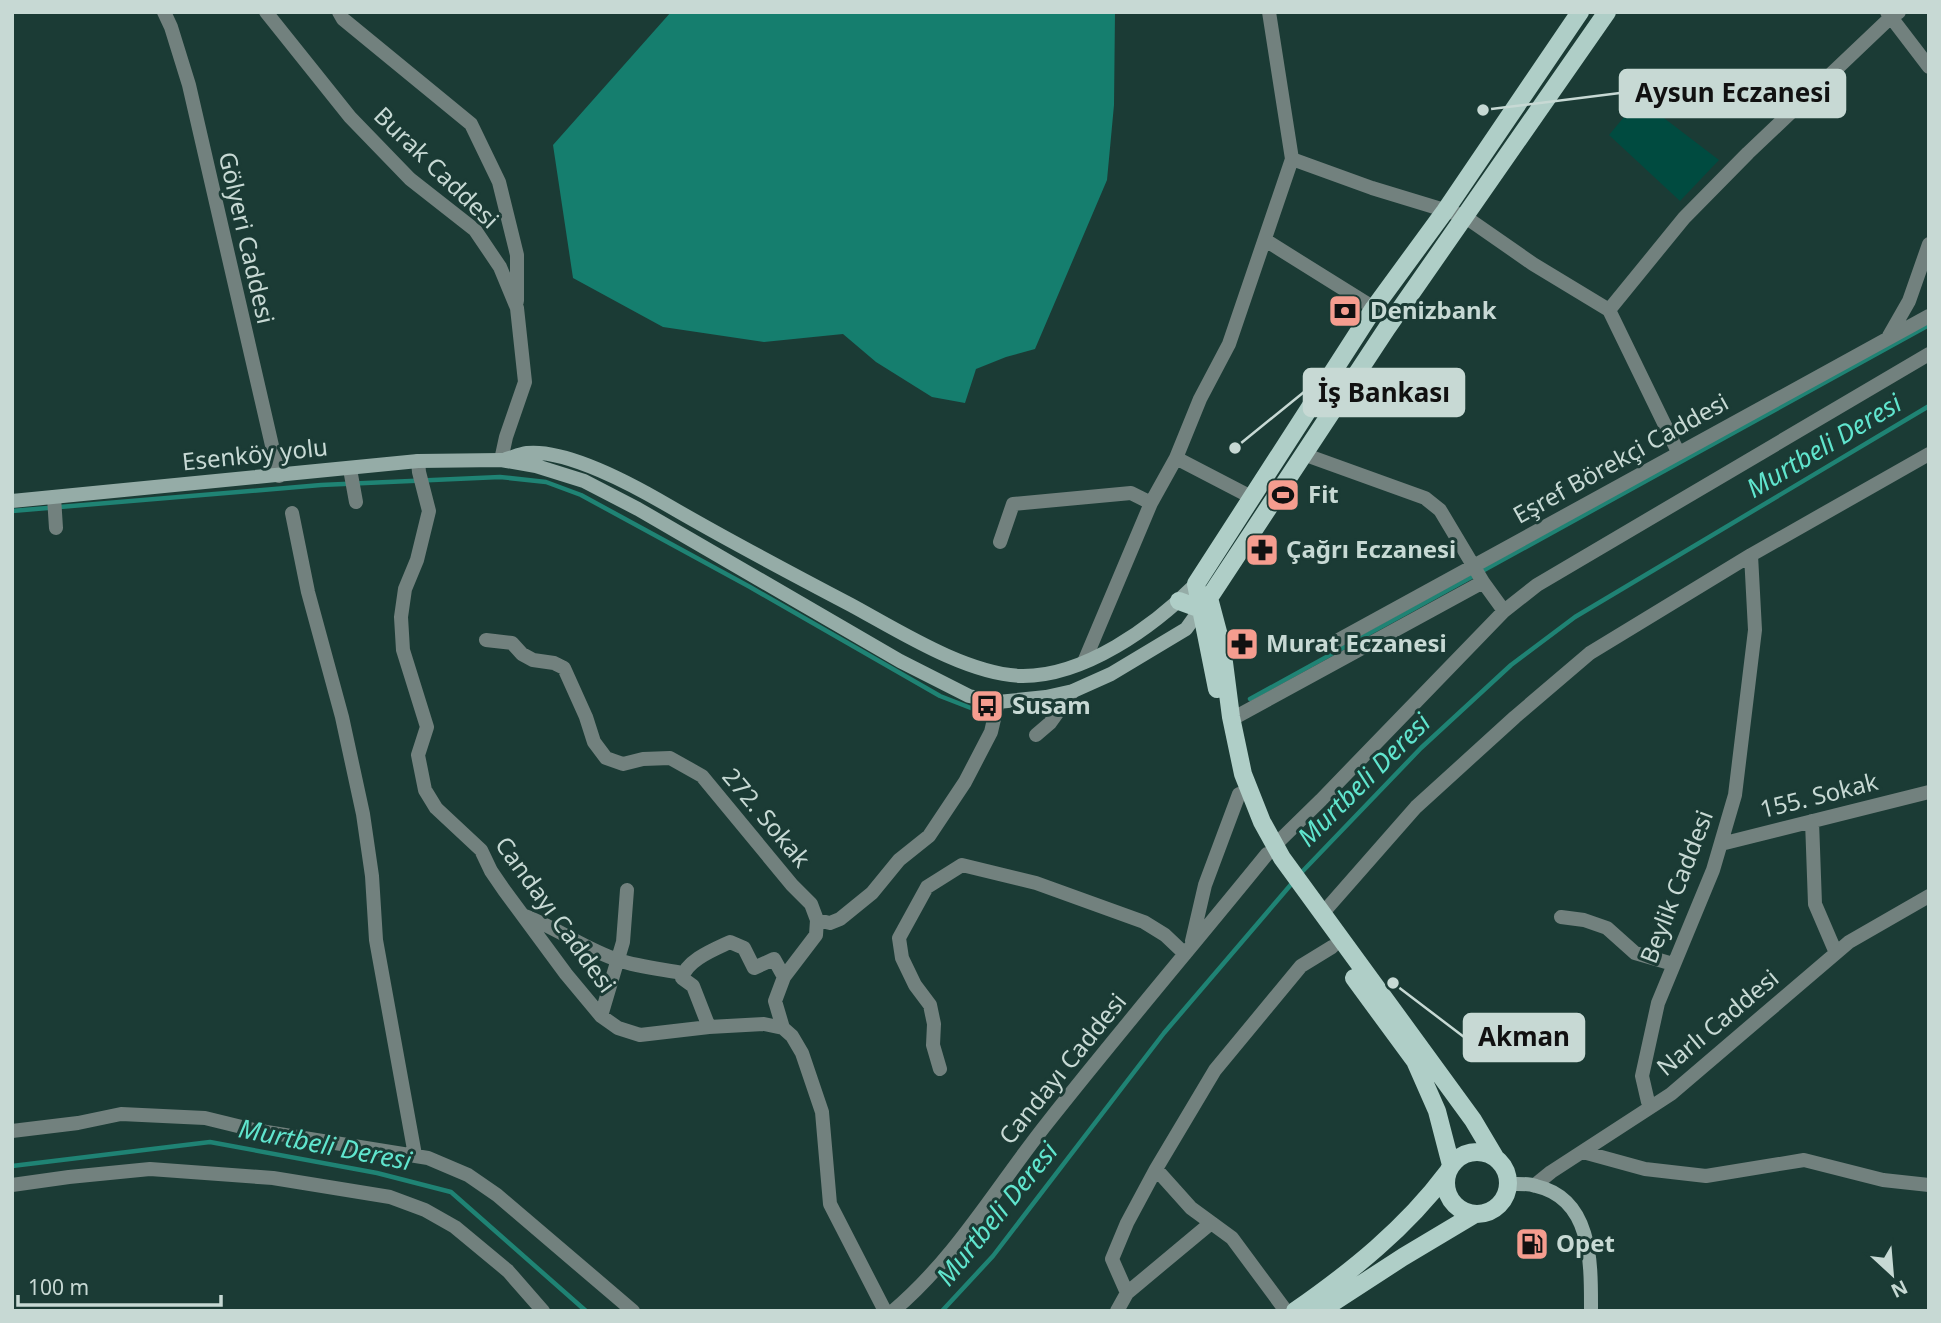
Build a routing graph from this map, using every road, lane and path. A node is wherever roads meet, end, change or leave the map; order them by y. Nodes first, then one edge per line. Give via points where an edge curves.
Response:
1 (164, 12) edge
2 (266, 12) edge
3 (339, 12) edge
4 (1269, 12) edge
5 (1580, 12) edge
6 (1607, 12) edge
7 (1893, 14) edge
8 (1929, 67) edge
9 (1292, 159) junction
10 (1445, 211) junction
11 (1464, 216) junction
12 (1265, 240) junction
13 (1929, 244) edge
14 (517, 308) junction
15 (1374, 308) junction
16 (1609, 310) junction
17 (1929, 316) edge
18 (1888, 338) junction
19 (1929, 354) edge
20 (1678, 452) junction
21 (1303, 454) junction
22 (1929, 454) edge
23 (1176, 458) junction
24 (501, 460) junction
25 (420, 474) junction
26 (279, 476) junction
27 (1252, 498) junction
28 (12, 501) edge
29 (1151, 503) junction
30 (292, 513) dead end
31 (1000, 542) dead end
32 (1752, 555) junction
33 (1478, 573) junction
34 (1196, 584) junction
35 (1179, 601) junction
36 (1205, 603) junction
37 (1504, 611) junction
38 (486, 640) dead end
39 (1335, 642) dead end
40 (1084, 662) junction
41 (1073, 691) junction
42 (998, 702) junction
43 (1232, 719) junction
44 (1036, 735) dead end
45 (1929, 792) edge
46 (1240, 794) junction
47 (1812, 821) junction
48 (1721, 844) junction
49 (1274, 855) junction
50 (627, 890) dead end
51 (1929, 896) edge
52 (524, 915) junction
53 (1561, 917) dead end
54 (1319, 919) junction
55 (817, 920) junction
56 (1332, 947) junction
57 (1836, 953) junction
58 (1185, 954) junction
59 (618, 960) junction
60 (1673, 964) junction
61 (682, 973) junction
62 (783, 978) junction
63 (601, 1016) junction
64 (709, 1027) junction
65 (783, 1028) junction
66 (940, 1069) dead end
67 (1653, 1105) junction
68 (12, 1131) edge
69 (1583, 1152) junction
70 (415, 1155) junction
71 (1495, 1157) junction
72 (1156, 1169) junction
73 (1449, 1169) junction
74 (1508, 1184) junction
75 (12, 1185) edge
76 (1535, 1185) junction
77 (1929, 1185) edge
78 (1475, 1214) junction
79 (1211, 1223) junction
80 (1127, 1293) junction
81 (543, 1311) edge
82 (633, 1311) edge
83 (885, 1311) edge
84 (893, 1311) edge
85 (1117, 1311) edge
86 (1286, 1311) edge
87 (1295, 1311) edge
88 (1320, 1311) edge
89 (1591, 1311) edge

1 - 26 street, Gölyeri Caddesi via 189,85
2 - 14 street, Burak Caddesi via 350,117 410,179 475,230 500,267
3 - 14 street via 471,124 499,182 517,255
4 - 9 street
5 - 10 main road
6 - 11 main road
7 - 8 street
7 - 16 street via 1684,218
9 - 10 street
9 - 12 street
10 - 11 street
10 - 15 main road
11 - 16 street
11 - 21 main road
12 - 15 street
12 - 23 street via 1229,344
13 - 18 street via 1909,301
14 - 24 street, Burak Caddesi via 525,382
15 - 27 main road
16 - 20 street
17 - 18 street, Eşref Börekçi Caddesi
18 - 20 street, Eşref Börekçi Caddesi
19 - 37 street, Candayı Caddesi via 1537,585
20 - 33 street, Eşref Börekçi Caddesi
21 - 33 street via 1425,498 1440,510
21 - 36 main road
22 - 32 street
23 - 27 street
23 - 29 street
24 - 25 street, Esenköy yolu
24 - 40 street via 528,453 556,456 606,474 965,663 1021,676
24 - 42 street via 583,481 900,660 969,696
25 - 26 street, Esenköy yolu via 353,485
25 - 52 street, Candayı Caddesi via 429,511 401,617 402,650 426,727 418,755 425,790 436,808 481,850
26 - 28 street, Esenköy yolu via 55,510
27 - 34 main road
29 - 31 street via 1131,493 1013,504
29 - 40 street
30 - 70 street via 363,814 376,940
32 - 48 street, Beylik Caddesi via 1755,630 1735,795
32 - 54 street via 1591,653 1416,807
33 - 37 street
33 - 39 street, Eşref Börekçi Caddesi
33 - 43 street, Eşref Börekçi Caddesi
34 - 35 street
34 - 36 main road
35 - 36 main road
35 - 40 street
36 - 41 street via 1186,629 1163,645
36 - 43 main road via 1217,625
36 - 46 main road via 1227,749
37 - 49 street, Candayı Caddesi via 1321,800
38 - 55 street, 272. Sokak via 512,643 533,660 564,668 594,742 606,758 624,764 670,758 702,776 811,904
41 - 42 street
41 - 44 street
42 - 55 street via 986,743 929,836 840,919 830,923
43 - 49 main road via 1243,774
45 - 47 street, 155. Sokak
46 - 49 main road via 1247,816
46 - 58 street via 1205,885 1195,934
47 - 48 street, 155. Sokak
47 - 57 street via 1815,904
48 - 60 street, Beylik Caddesi
49 - 54 main road
49 - 58 street, Candayı Caddesi
50 - 59 street
51 - 57 street, Narlı Caddesi
52 - 59 street
52 - 63 street, Candayı Caddesi
53 - 60 street via 1584,919 1606,928 1635,953
54 - 56 main road
54 - 71 main road via 1473,1120
55 - 62 street via 816,935
56 - 72 street via 1301,966 1215,1070
56 - 73 main road via 1415,1061 1437,1111
57 - 67 street, Narlı Caddesi
58 - 66 street via 1144,922 1036,883 962,865 927,887 899,938 902,958 930,1005
58 - 84 street, Candayı Caddesi via 1049,1121 960,1242
59 - 61 street
59 - 63 street
60 - 67 street, Beylik Caddesi via 1658,1003 1642,1076 1648,1102
61 - 62 street via 703,955 730,942 744,948 754,968 774,960
61 - 64 street via 693,986
62 - 65 street via 775,1001
63 - 64 street, Candayı Caddesi via 640,1035
64 - 65 street, Candayı Caddesi via 764,1024
65 - 83 street via 802,1053 822,1112 830,1204
67 - 69 street, Narlı Caddesi
68 - 70 street via 121,1114 205,1118
69 - 76 street, Narlı Caddesi
69 - 77 street via 1645,1169 1706,1177 1804,1160 1883,1180
70 - 82 street via 468,1175 497,1195
71 - 73 main road via 1476,1151 1458,1157
71 - 74 main road via 1503,1164
72 - 79 street
72 - 80 street via 1112,1259
73 - 78 main road via 1445,1183 1450,1200 1457,1208
73 - 87 main road via 1432,1193 1349,1273
74 - 76 street
74 - 78 main road via 1494,1209
75 - 81 street via 150,1169 273,1178 390,1196 455,1227 509,1271
76 - 89 street via 1567,1202 1580,1220 1591,1261
78 - 88 main road
79 - 80 street
79 - 86 street via 1233,1238
80 - 85 street

